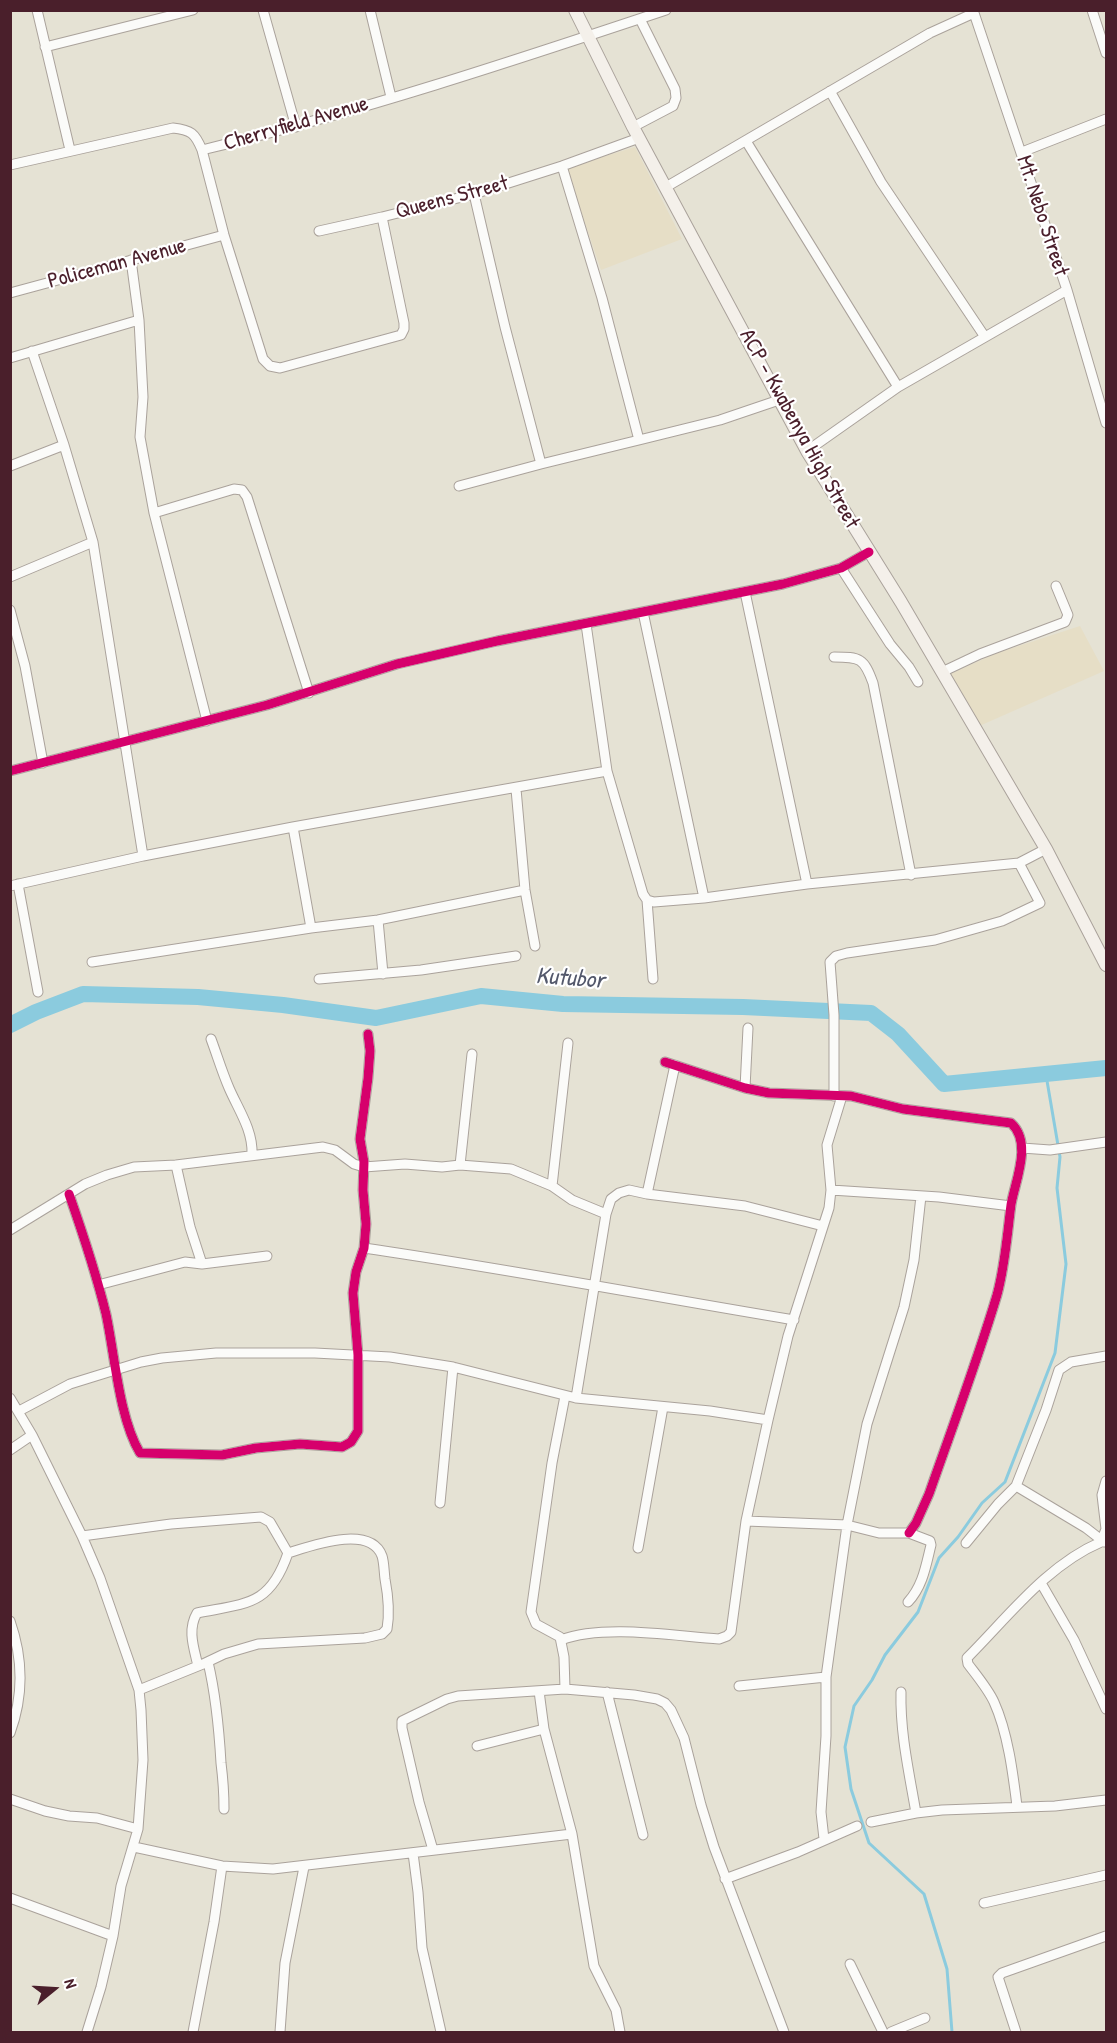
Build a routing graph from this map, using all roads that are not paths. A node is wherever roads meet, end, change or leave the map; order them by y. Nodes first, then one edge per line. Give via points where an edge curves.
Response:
1 (37, 10) edge
2 (193, 10) edge
3 (263, 10) edge
4 (370, 10) edge
5 (575, 10) edge
6 (666, 10) edge
7 (1092, 10) edge
8 (973, 12) edge
9 (640, 19) junction
10 (588, 36) junction
11 (45, 47) junction
12 (1107, 53) edge
13 (830, 91) junction
14 (391, 98) junction
15 (1107, 119) edge
16 (296, 127) junction
17 (636, 133) junction
18 (746, 141) junction
19 (70, 150) junction
20 (202, 150) junction
21 (1022, 152) junction
22 (10, 165) edge
23 (562, 166) junction
24 (666, 187) junction
25 (474, 194) junction
26 (382, 217) junction
27 (319, 231) dead end
28 (224, 235) junction
29 (131, 260) junction
30 (1067, 290) junction
31 (10, 293) edge
32 (139, 320) junction
33 (985, 337) junction
34 (32, 351) junction
35 (10, 358) edge
36 (898, 387) junction
37 (778, 400) junction
38 (1107, 423) edge
39 (639, 440) junction
40 (64, 445) junction
41 (807, 452) junction
42 (541, 464) junction
43 (10, 466) edge
44 (459, 486) dead end
45 (154, 513) junction
46 (93, 542) junction
47 (869, 552) junction
48 (841, 568) junction
49 (10, 577) edge
50 (1056, 586) dead end
51 (745, 592) junction
52 (10, 609) edge
53 (643, 612) junction
54 (586, 624) junction
55 (834, 657) dead end
56 (942, 672) junction
57 (918, 682) dead end
58 (309, 693) junction
59 (207, 721) junction
60 (124, 741) junction
61 (43, 763) junction
62 (10, 771) edge
63 (607, 771) junction
64 (516, 789) junction
65 (293, 827) junction
66 (1046, 849) junction
67 (143, 856) junction
68 (1019, 863) junction
69 (911, 875) junction
70 (807, 884) junction
71 (14, 885) edge
72 (525, 890) junction
73 (704, 898) junction
74 (647, 900) junction
75 (378, 920) junction
76 (311, 928) junction
77 (535, 946) dead end
78 (516, 956) dead end
79 (1105, 958) edge
80 (92, 962) dead end
81 (382, 974) junction
82 (319, 979) dead end
83 (653, 979) dead end
84 (38, 992) dead end
85 (748, 1028) dead end
86 (368, 1035) dead end
87 (211, 1039) dead end
88 (568, 1043) dead end
89 (472, 1054) dead end
90 (746, 1088) junction
91 (838, 1096) junction
92 (1107, 1142) edge
93 (1022, 1148) junction
94 (252, 1154) junction
95 (176, 1165) junction
96 (460, 1165) junction
97 (364, 1167) junction
98 (552, 1186) junction
99 (831, 1190) junction
100 (69, 1194) junction
101 (647, 1194) junction
102 (921, 1196) junction
103 (1011, 1206) junction
104 (606, 1214) junction
105 (823, 1226) junction
106 (10, 1230) edge
107 (364, 1248) junction
108 (267, 1256) dead end
109 (202, 1264) junction
110 (98, 1285) junction
111 (595, 1287) junction
112 (794, 1320) junction
113 (358, 1355) junction
114 (1106, 1355) edge
115 (453, 1367) junction
116 (117, 1370) junction
117 (565, 1396) junction
118 (10, 1398) edge
119 (576, 1398) junction
120 (663, 1407) junction
121 (19, 1411) junction
122 (768, 1420) junction
123 (32, 1436) junction
124 (10, 1450) edge
125 (1107, 1481) edge
126 (1016, 1486) junction
127 (440, 1503) dead end
128 (746, 1521) junction
129 (847, 1525) junction
130 (909, 1533) junction
131 (82, 1536) junction
132 (1104, 1542) edge
133 (966, 1543) dead end
134 (638, 1548) dead end
135 (288, 1552) junction
136 (1041, 1583) junction
137 (908, 1602) dead end
138 (10, 1621) edge
139 (561, 1640) junction
140 (208, 1662) junction
141 (198, 1666) junction
142 (826, 1677) junction
143 (739, 1686) dead end
144 (565, 1689) junction
145 (139, 1690) junction
146 (539, 1691) junction
147 (607, 1692) junction
148 (901, 1692) dead end
149 (1107, 1709) edge
150 (544, 1729) junction
151 (10, 1733) edge
152 (477, 1746) dead end
153 (10, 1799) edge
154 (1107, 1800) edge
155 (1017, 1806) junction
156 (224, 1809) dead end
157 (916, 1813) junction
158 (871, 1822) dead end
159 (857, 1826) dead end
160 (138, 1829) junction
161 (572, 1834) junction
162 (643, 1835) dead end
163 (824, 1839) junction
164 (134, 1847) junction
165 (433, 1850) junction
166 (413, 1853) junction
167 (222, 1866) junction
168 (304, 1867) junction
169 (1107, 1875) edge
170 (725, 1879) junction
171 (10, 1898) edge
172 (984, 1903) dead end
173 (113, 1936) junction
174 (1107, 1936) edge
175 (850, 1964) dead end
176 (926, 2018) dead end
177 (87, 2032) edge
178 (193, 2032) edge
179 (280, 2032) edge
180 (441, 2032) edge
181 (620, 2032) edge
182 (784, 2032) edge
183 (883, 2032) edge
184 (891, 2032) edge
185 (1016, 2032) edge

1 - 11 street
2 - 11 street
3 - 16 street
4 - 14 street
5 - 10 main road, ACP - Kwabenya High Street
6 - 9 street, Cherryfield Avenue
7 - 12 street
8 - 13 street
8 - 21 street, Mt. Nebo Street
9 - 10 street, Cherryfield Avenue
9 - 17 street, Queens Street via 676,98 673,106
10 - 14 street, Cherryfield Avenue
10 - 17 main road, ACP - Kwabenya High Street
11 - 19 street
13 - 18 street
13 - 33 street via 882,182
14 - 16 street, Cherryfield Avenue
15 - 21 street
16 - 20 street, Cherryfield Avenue
17 - 23 street, Queens Street
17 - 24 main road, ACP - Kwabenya High Street
18 - 24 street
18 - 36 street
19 - 20 street, Cherryfield Avenue via 172,128 187,129
19 - 22 street, Cherryfield Avenue
20 - 28 street, Queens Street
21 - 30 street, Mt. Nebo Street
23 - 25 street, Queens Street
23 - 39 street
24 - 37 main road, ACP - Kwabenya High Street
25 - 26 street, Queens Street
25 - 42 street
26 - 27 street
26 - 28 street, Queens Street via 404,323 401,335 280,368 270,366 264,359
28 - 29 street, Policeman Avenue
29 - 31 street, Policeman Avenue
29 - 32 street
30 - 33 street
30 - 38 street, Mt. Nebo Street
32 - 34 street
32 - 45 street via 143,398 140,437
33 - 36 street
34 - 35 street
34 - 40 street
36 - 41 street
37 - 39 street via 720,420
37 - 41 main road, ACP - Kwabenya High Street
39 - 42 street
40 - 43 street
40 - 46 street
41 - 47 main road, ACP - Kwabenya High Street
42 - 44 street
45 - 58 street via 242,490
45 - 59 street
46 - 49 street
46 - 60 street
47 - 48 street
47 - 56 main road, ACP - Kwabenya High Street
48 - 51 street
48 - 57 street
50 - 56 street via 1068,615 1065,622
51 - 53 street
51 - 70 street
52 - 61 street via 26,666
53 - 54 street
53 - 73 street
54 - 58 street via 397,664
54 - 63 street
55 - 69 street via 859,659 873,683
56 - 66 main road, ACP - Kwabenya High Street
58 - 59 street
59 - 60 street
60 - 61 street
60 - 67 street
61 - 62 street
63 - 64 street
63 - 74 street
64 - 65 street
64 - 72 street
65 - 67 street
65 - 76 street
66 - 68 street
66 - 79 main road, ACP - Kwabenya High Street
67 - 71 street
68 - 69 street
68 - 91 street via 1040,903 1002,921 935,940 847,953 830,962
69 - 70 street
70 - 73 street
71 - 84 street
72 - 75 street
72 - 77 street
73 - 74 street
74 - 83 street
75 - 76 street
75 - 81 street
76 - 80 street
78 - 81 street
81 - 82 street
85 - 90 street
86 - 97 street via 368,1078 360,1139
87 - 94 street via 248,1129
88 - 98 street
89 - 96 street
90 - 91 street
90 - 101 street via 670,1063
91 - 93 street via 1011,1123 1017,1129
91 - 99 street via 827,1145
92 - 93 street via 1050,1150
93 - 103 street
94 - 95 street
94 - 97 street via 323,1147
95 - 100 street via 125,1170
95 - 109 street
96 - 97 street
96 - 98 street via 511,1169
97 - 107 street
98 - 104 street via 572,1200
99 - 102 street
99 - 105 street
100 - 106 street
100 - 110 street
101 - 104 street via 629,1190 619,1193 611,1199
101 - 105 street via 768,1210
102 - 103 street
102 - 129 street via 904,1307 867,1424
103 - 130 street via 997,1295 929,1494
104 - 111 street
105 - 112 street
107 - 111 street via 502,1268
107 - 113 street via 353,1293
108 - 109 street
109 - 110 street via 185,1262
110 - 116 street
111 - 112 street
111 - 119 street
112 - 122 street
113 - 115 street
113 - 116 street via 216,1353 162,1358
113 - 116 street via 358,1431 351,1442 342,1447 300,1444 222,1455 140,1454 122,1401
114 - 126 street via 1080,1359 1059,1370
115 - 117 street
115 - 127 street
116 - 121 street via 70,1384
117 - 119 street
117 - 139 street via 531,1612 536,1624
118 - 121 street
119 - 120 street
120 - 122 street
120 - 134 street
121 - 123 street
122 - 128 street
123 - 124 street
123 - 131 street
125 - 132 street via 1102,1495
126 - 132 street
126 - 133 street
128 - 129 street
128 - 139 street via 734,1617 727,1636 720,1639 599,1633
129 - 130 street via 879,1533
129 - 142 street
130 - 137 street via 930,1541 931,1545 917,1592
131 - 135 street via 261,1517 270,1522
131 - 145 street
132 - 136 street via 1084,1549
135 - 140 street via 348,1539 373,1544 382,1555 388,1599 387,1629 365,1638 258,1644
135 - 141 street via 282,1572 271,1589 259,1598 197,1613 191,1632
136 - 149 street
136 - 155 street via 967,1658 1000,1717
138 - 151 street via 21,1664 20,1695
139 - 144 street
140 - 141 street
140 - 156 street via 219,1724
141 - 145 street
142 - 143 street
142 - 163 street via 821,1812
144 - 146 street
144 - 147 street
145 - 160 street via 143,1760
146 - 150 street
146 - 165 street via 458,1696 402,1721
147 - 162 street
147 - 170 street via 657,1699 671,1710 684,1738
148 - 157 street via 904,1743
150 - 152 street
150 - 161 street
153 - 160 street via 45,1811 97,1818
154 - 155 street
155 - 157 street
157 - 158 street
159 - 163 street
160 - 164 street
161 - 165 street
161 - 181 street via 594,1966 616,2010
163 - 170 street
164 - 167 street
164 - 173 street via 121,1886
165 - 166 street
166 - 168 street
166 - 180 street via 422,1948
167 - 168 street
167 - 178 street
168 - 179 street via 285,1963
169 - 172 street
170 - 182 street
171 - 173 street
173 - 177 street
174 - 185 street via 998,1977
175 - 183 street
176 - 184 street

